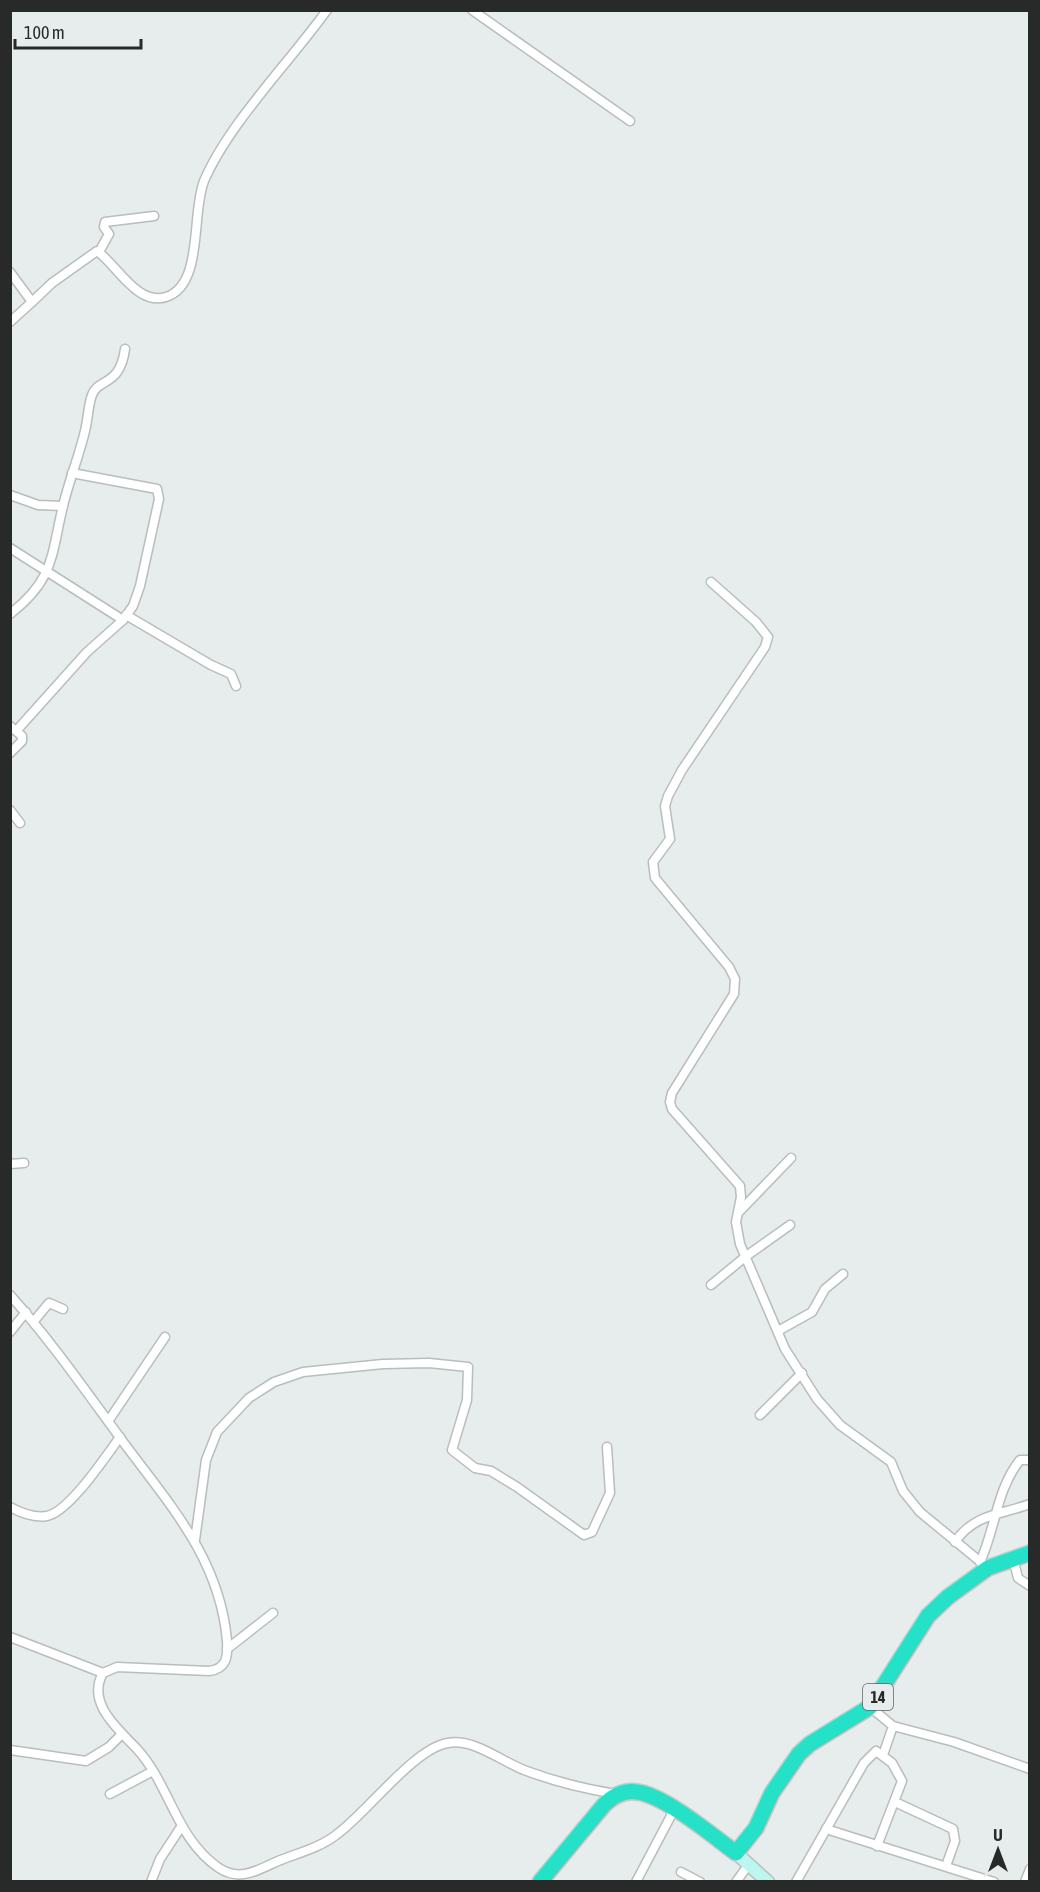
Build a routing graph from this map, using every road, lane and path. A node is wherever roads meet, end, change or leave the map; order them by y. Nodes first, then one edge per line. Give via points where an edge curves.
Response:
1 (327, 10) edge
2 (472, 10) edge
3 (630, 121) dead end
4 (154, 216) dead end
5 (99, 252) junction
6 (10, 272) edge
7 (32, 302) junction
8 (10, 322) edge
9 (125, 349) dead end
10 (72, 473) junction
11 (10, 495) edge
12 (63, 506) junction
13 (10, 548) edge
14 (46, 572) junction
15 (711, 582) dead end
16 (10, 614) edge
17 (125, 618) junction
18 (236, 686) dead end
19 (14, 728) edge
20 (10, 753) edge
21 (10, 810) edge
22 (20, 823) dead end
23 (791, 1158) dead end
24 (24, 1163) dead end
25 (10, 1164) edge
26 (738, 1213) junction
27 (790, 1225) dead end
28 (745, 1257) junction
29 (843, 1274) dead end
30 (711, 1286) dead end
31 (10, 1295) edge
32 (63, 1309) dead end
33 (26, 1312) junction
34 (34, 1321) junction
35 (778, 1331) junction
36 (10, 1332) edge
37 (165, 1337) dead end
38 (802, 1373) junction
39 (760, 1415) dead end
40 (109, 1420) junction
41 (120, 1437) junction
42 (607, 1447) dead end
43 (1029, 1460) edge
44 (1029, 1504) edge
45 (10, 1507) edge
46 (995, 1513) junction
47 (195, 1540) junction
48 (955, 1542) junction
49 (1029, 1553) edge
50 (1013, 1558) junction
51 (984, 1565) junction
52 (1029, 1586) edge
53 (273, 1613) dead end
54 (10, 1637) edge
55 (227, 1649) junction
56 (103, 1673) junction
57 (870, 1707) junction
58 (893, 1726) junction
59 (122, 1734) junction
60 (10, 1750) edge
61 (883, 1755) junction
62 (1029, 1769) edge
63 (153, 1770) junction
64 (110, 1794) dead end
65 (619, 1794) junction
66 (895, 1802) junction
67 (669, 1806) junction
68 (181, 1827) junction
69 (826, 1829) junction
70 (877, 1846) junction
71 (736, 1853) junction
72 (749, 1864) junction
73 (946, 1866) junction
74 (1029, 1869) edge
75 (681, 1872) dead end
76 (151, 1881) edge
77 (540, 1881) edge
78 (636, 1881) edge
79 (700, 1881) edge
80 (736, 1881) edge
81 (768, 1881) edge
82 (796, 1881) edge
83 (994, 1881) edge
84 (1025, 1881) edge

1 - 5 street via 246,115 205,180 198,202 190,271 183,285 163,298 146,296
2 - 3 street
4 - 5 street via 105,222 108,238
5 - 7 street via 90,254
6 - 7 street
7 - 8 street
9 - 10 street via 120,370 94,390
10 - 12 street
10 - 17 street via 154,487 159,495 140,586
11 - 12 street via 38,505
12 - 14 street via 54,556
13 - 14 street
14 - 16 street via 35,592
14 - 17 street
15 - 26 street via 756,622 767,641 668,796 665,806 670,839 655,859 653,871 659,885 735,979 734,994 670,1102 672,1109 737,1180 741,1192
17 - 18 street via 231,674
17 - 19 street via 102,635
19 - 20 street via 22,741
21 - 22 street
23 - 26 street
24 - 25 street
26 - 28 street via 737,1231
27 - 28 street
28 - 30 street
28 - 35 street
29 - 35 street via 825,1289 812,1312
31 - 33 street
32 - 34 street via 49,1303
33 - 34 street
33 - 36 street
34 - 40 street
35 - 38 street
37 - 40 street
38 - 39 street
38 - 48 street via 828,1412 891,1461 909,1500
40 - 41 street
41 - 45 street via 54,1513 35,1516
41 - 47 street
42 - 47 street via 610,1493 592,1532 584,1535 494,1472 475,1467 452,1450 467,1400 468,1367 429,1363 303,1372 274,1382 249,1398 217,1432 206,1460
43 - 46 street via 1022,1460 1014,1468
44 - 46 street
46 - 48 street via 968,1526
46 - 51 street
47 - 55 street via 216,1586
48 - 51 street
49 - 50 highway, 14
50 - 51 highway, 14
50 - 52 street via 1018,1578
51 - 57 highway, 14 via 928,1616
53 - 55 street
54 - 56 street
55 - 56 street via 225,1663 215,1670 135,1665
56 - 59 street via 98,1700
57 - 58 street
57 - 71 highway, 14 via 799,1755 772,1793 756,1828
58 - 61 street
58 - 62 street
59 - 60 street via 86,1761
59 - 63 street
61 - 66 street via 902,1781
61 - 69 street via 872,1752
63 - 64 street
63 - 68 street
65 - 67 highway via 645,1794
65 - 68 street via 524,1770 459,1742 447,1743 420,1757 334,1837 252,1874 219,1868
65 - 77 highway via 604,1805
66 - 70 street
66 - 73 street via 953,1828 956,1841
67 - 71 highway
67 - 78 street
68 - 76 street via 160,1858
69 - 70 street
69 - 82 street
70 - 73 street
71 - 72 main road
72 - 80 street
72 - 81 main road
73 - 83 street
74 - 84 street
75 - 79 street

